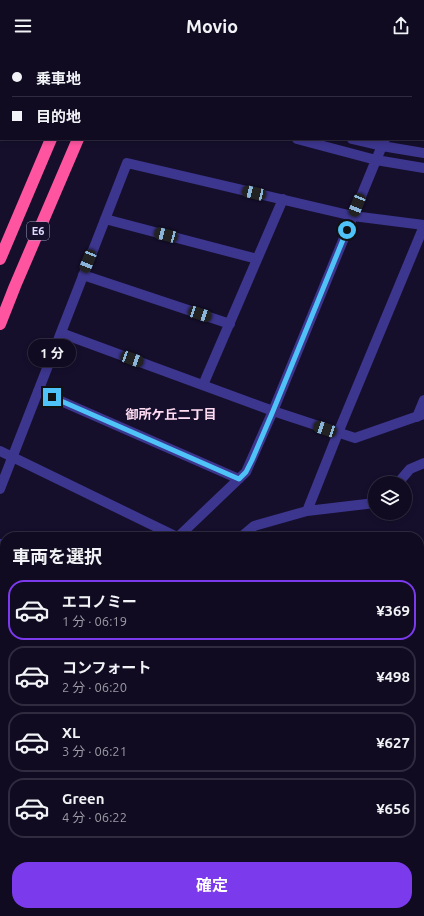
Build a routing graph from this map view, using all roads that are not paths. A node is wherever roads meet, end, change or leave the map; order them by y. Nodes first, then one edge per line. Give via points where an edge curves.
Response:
1 (51, 140) edge
2 (78, 140) edge
3 (301, 140) edge
4 (362, 140) edge
5 (383, 142) edge
6 (424, 153) edge
7 (376, 160) junction
8 (424, 168) edge
9 (282, 199) junction
10 (353, 216) junction
11 (105, 218) junction
12 (424, 226) edge
13 (0, 259) edge
14 (257, 259) junction
15 (83, 275) junction
16 (0, 324) edge
17 (230, 324) junction
18 (60, 332) junction
19 (203, 385) junction
20 (38, 391) junction
21 (424, 400) edge
22 (273, 411) junction
23 (420, 416) edge
24 (338, 433) junction
25 (0, 451) edge
26 (13, 456) junction
27 (424, 463) edge
28 (404, 476) edge
29 (239, 479) junction
30 (0, 489) edge
31 (368, 504) edge
32 (307, 511) junction
33 (168, 532) edge
34 (183, 532) edge
35 (247, 532) edge

1 - 13 highway, E6
2 - 16 highway, E6
3 - 7 street
4 - 5 street
5 - 6 street
5 - 7 street
7 - 8 street
7 - 10 street
9 - 10 street
9 - 11 street via 126,163
9 - 14 street
10 - 12 street
10 - 22 street
11 - 14 street
11 - 15 street
12 - 24 street
14 - 17 street
15 - 17 street
15 - 18 street
17 - 19 street
18 - 19 street
18 - 20 street
19 - 22 street
20 - 26 street
20 - 29 street
21 - 23 street
22 - 24 street
22 - 29 street via 246,472
23 - 24 street via 355,438
24 - 32 street
25 - 26 street
26 - 30 street
26 - 33 street
27 - 28 street via 410,469
29 - 34 street
31 - 32 street
32 - 35 street via 254,526

